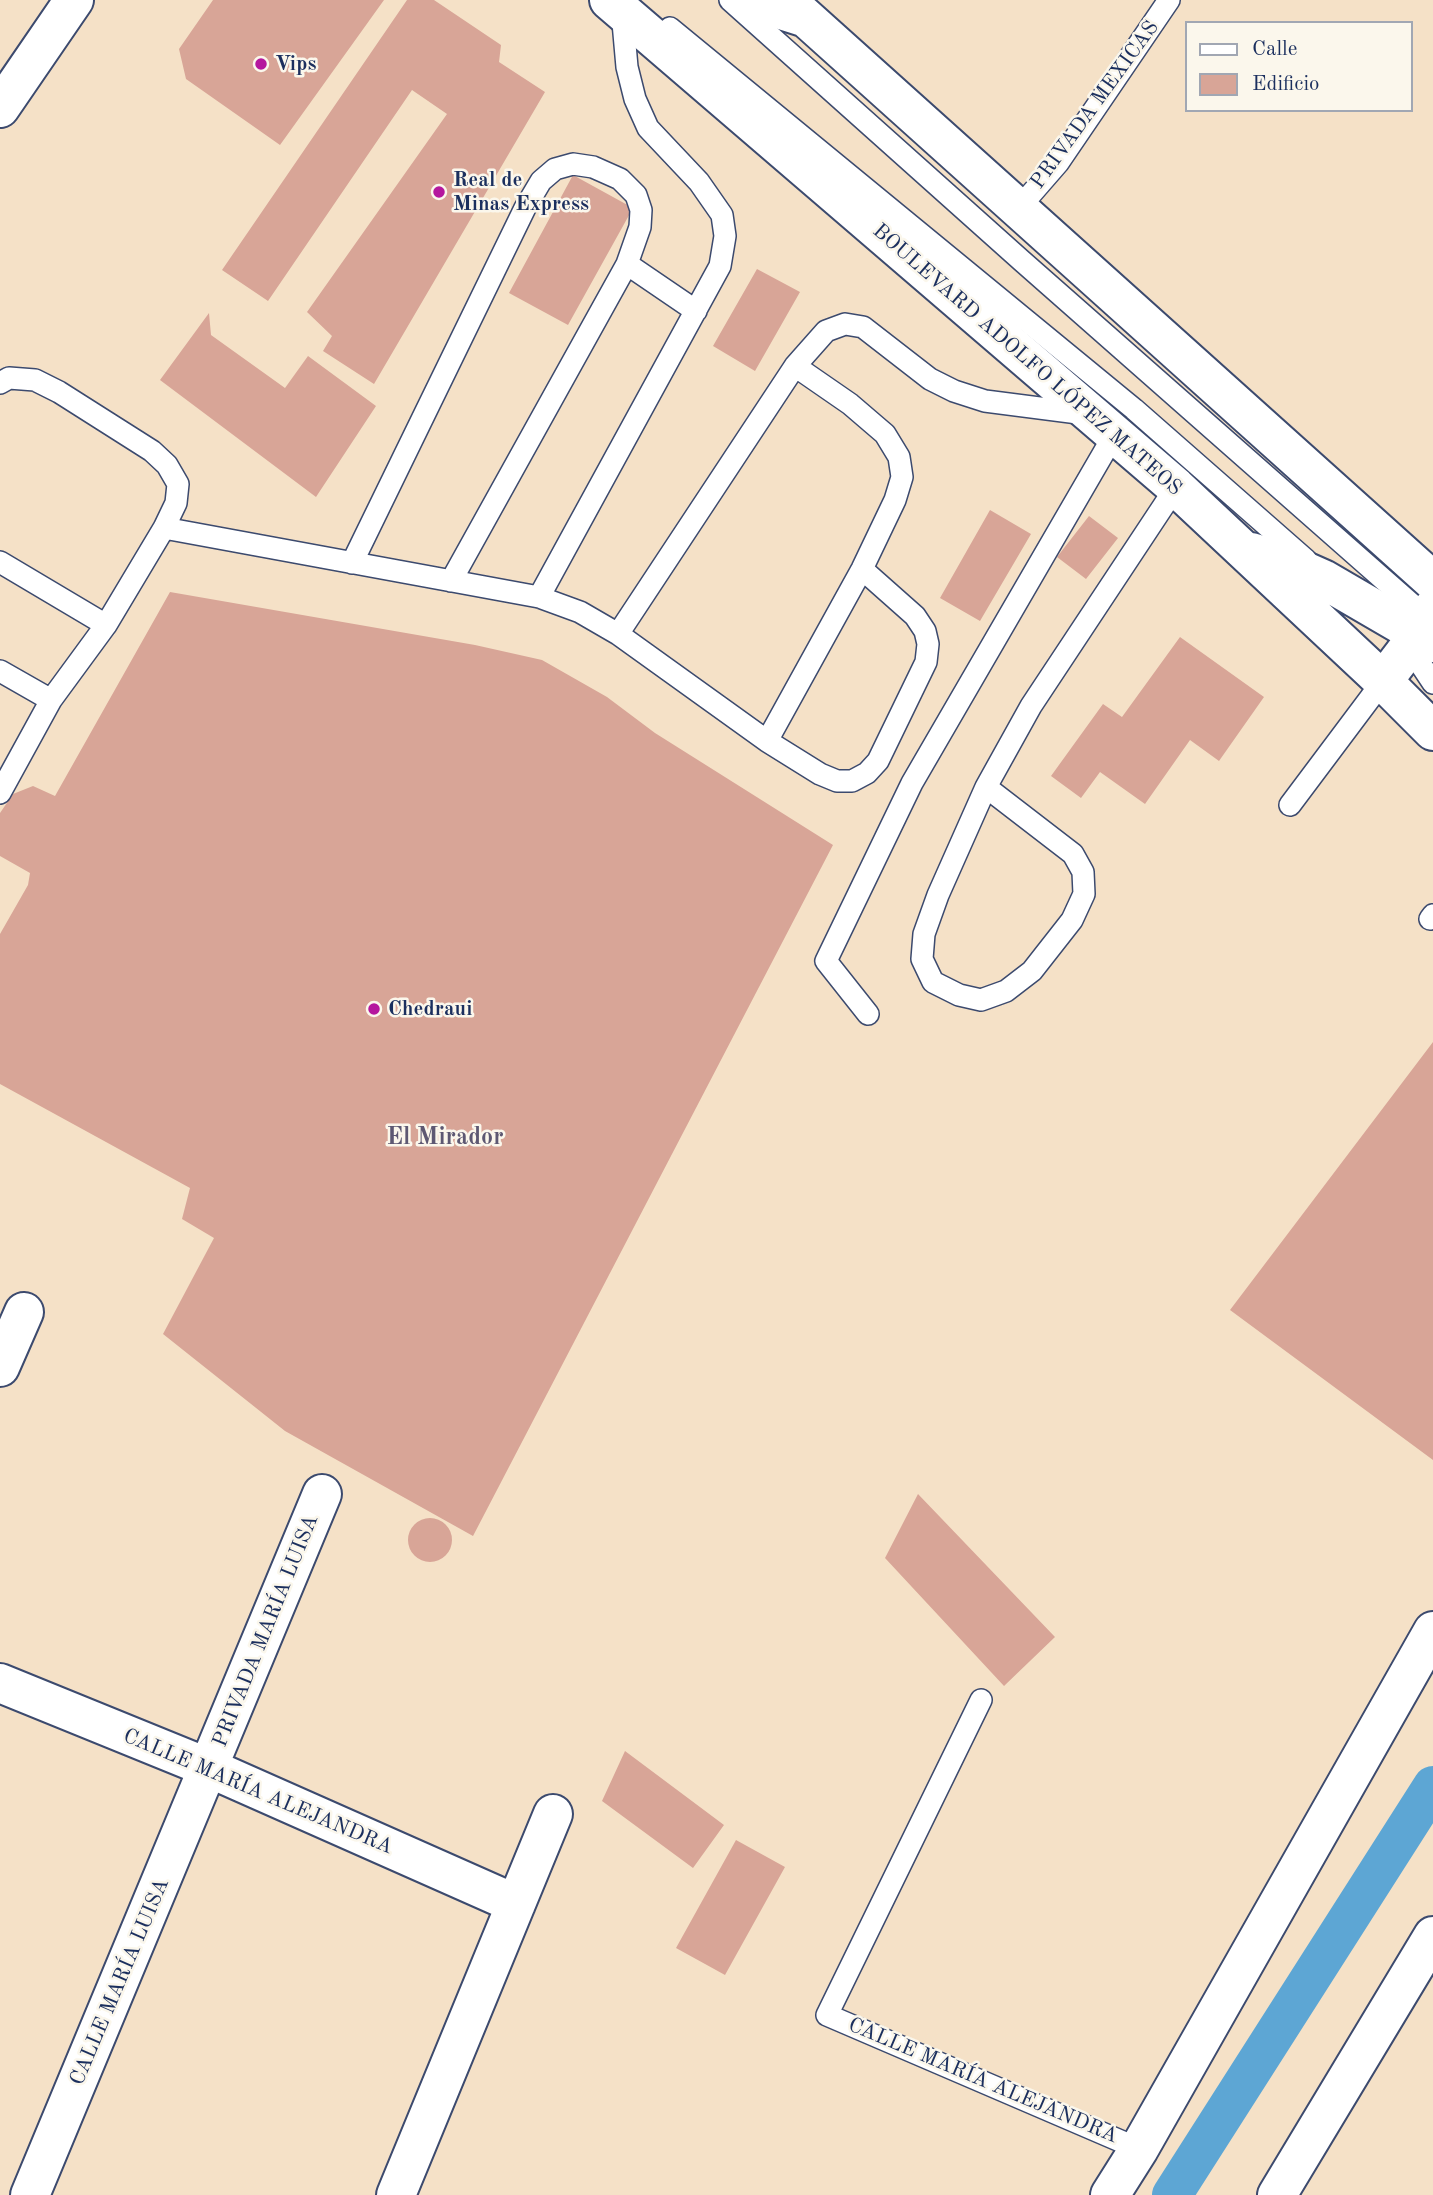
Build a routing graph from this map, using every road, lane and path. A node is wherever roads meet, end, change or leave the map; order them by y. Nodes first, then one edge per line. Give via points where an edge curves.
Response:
1 (74, 0) edge
2 (730, 0) edge
3 (749, 0) edge
4 (1169, 0) edge
5 (625, 3) edge
6 (796, 9) edge
7 (0, 108) edge
8 (1018, 209) junction
9 (627, 264) junction
10 (696, 312) junction
11 (795, 366) junction
12 (0, 383) edge
13 (1103, 425) junction
14 (1176, 487) junction
15 (164, 528) junction
16 (1239, 549) junction
17 (0, 562) edge
18 (352, 563) junction
19 (862, 569) junction
20 (452, 581) junction
21 (1338, 589) junction
22 (538, 597) junction
23 (1427, 622) edge
24 (106, 625) junction
25 (618, 634) junction
26 (0, 671) edge
27 (1383, 681) junction
28 (1433, 683) edge
29 (51, 700) junction
30 (1431, 726) edge
31 (767, 741) junction
32 (986, 787) junction
33 (0, 793) edge
34 (1290, 805) dead end
35 (868, 1014) dead end
36 (24, 1312) dead end
37 (0, 1367) edge
38 (322, 1494) dead end
39 (1433, 1631) edge
40 (0, 1683) edge
41 (981, 1700) dead end
42 (209, 1768) junction
43 (553, 1814) dead end
44 (516, 1905) junction
45 (1433, 1936) edge
46 (1139, 2148) junction
47 (30, 2195) edge
48 (396, 2195) edge
49 (1110, 2195) edge
50 (1277, 2195) edge

1 - 7 street
2 - 23 lane
3 - 6 street
4 - 8 lane, PRIVADA MEXICAS via 1058,163
5 - 10 lane via 626,67 648,128 699,182 722,215 725,236 720,266
5 - 13 street, BOULEVARD ADOLFO LÓPEZ MATEOS
5 - 21 lane via 1134,409
6 - 8 street
8 - 23 street
9 - 10 lane
9 - 18 lane via 641,210 636,195 620,179 573,164 555,169 541,181
9 - 20 lane
10 - 22 lane
11 - 13 lane via 826,331 845,324 863,327 930,379 954,391
11 - 19 lane via 885,434 899,457 902,477 895,500
11 - 25 lane
12 - 15 lane via 35,380 167,464 178,484 176,503
13 - 14 street, BOULEVARD ADOLFO LÓPEZ MATEOS
13 - 35 lane via 912,783 826,961
14 - 16 street, BOULEVARD ADOLFO LÓPEZ MATEOS
14 - 32 lane via 1031,706
15 - 18 lane
15 - 24 lane
16 - 21 street via 1287,563
16 - 27 street, BOULEVARD ADOLFO LÓPEZ MATEOS
17 - 24 lane
18 - 20 lane
19 - 31 lane
19 - 31 lane via 915,616 928,644 926,662 878,761 852,781 837,781
20 - 22 lane
21 - 23 street
22 - 25 lane via 580,612
23 - 27 street
23 - 28 lane
24 - 29 lane
25 - 31 lane
26 - 29 lane
27 - 30 street, BOULEVARD ADOLFO LÓPEZ MATEOS
27 - 34 lane
29 - 33 lane
32 - 32 lane via 938,895 924,934 922,959 933,982 981,1000 1006,991 1032,971 1072,920 1084,894 1083,872 1073,854
36 - 37 street
38 - 42 street, PRIVADA MARÍA LUISA
39 - 46 street
40 - 42 street, CALLE MARÍA ALEJANDRA
41 - 46 lane, CALLE MARÍA ALEJANDRA via 827,2015
42 - 44 street, CALLE MARÍA ALEJANDRA
42 - 47 street, CALLE MARÍA LUISA
43 - 44 street
44 - 48 street
45 - 50 street
46 - 49 street

